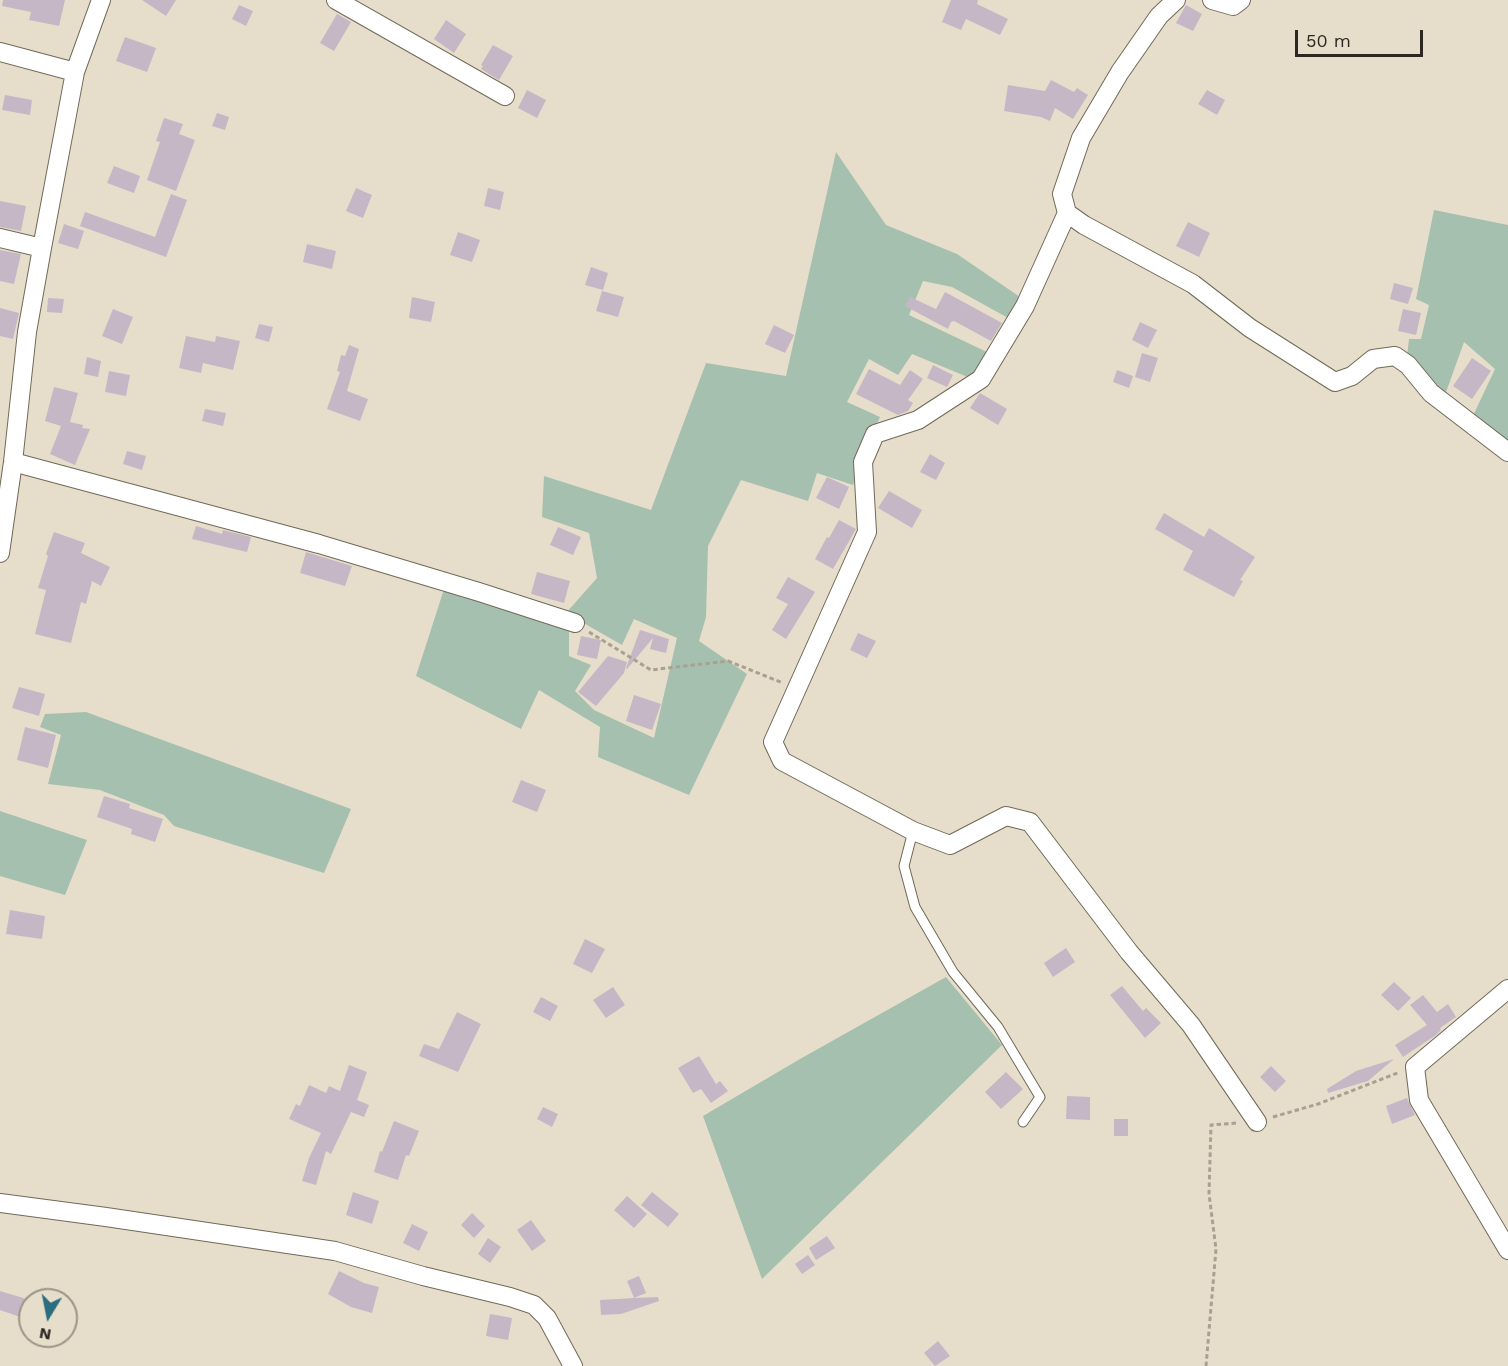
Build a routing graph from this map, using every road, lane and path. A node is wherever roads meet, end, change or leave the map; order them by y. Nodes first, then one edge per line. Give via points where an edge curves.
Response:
1 (101, 0) edge
2 (336, 0) edge
3 (1176, 0) edge
4 (1212, 0) edge
5 (1241, 0) edge
6 (0, 52) edge
7 (75, 72) junction
8 (505, 96) dead end
9 (1067, 213) junction
10 (0, 238) edge
11 (42, 249) junction
12 (1508, 452) edge
13 (13, 462) junction
14 (0, 553) edge
15 (575, 623) joint
16 (796, 688) junction
17 (913, 831) junction
18 (1508, 989) edge
19 (1415, 1066) junction
20 (1023, 1122) dead end
21 (1257, 1122) junction
22 (0, 1203) edge
23 (1508, 1250) edge
24 (573, 1366) edge
25 (1206, 1366) edge

1 - 7 street
2 - 8 street
3 - 9 street via 1159,16 1120,72 1081,138 1062,194
4 - 5 street via 1233,6
6 - 7 street
7 - 11 street
9 - 12 street via 1193,285 1250,328 1335,382 1352,376 1373,359 1395,356 1408,365 1431,393
9 - 16 street via 1025,306 981,379 918,420 875,434 863,462 867,532
10 - 11 street
11 - 13 street via 27,332
13 - 14 street
13 - 15 street via 319,544
15 - 16 path via 651,670 728,661
16 - 17 street via 773,742 782,761
17 - 20 lane via 904,866 915,907 952,972 998,1027 1040,1097
17 - 21 street via 950,845 1006,816 1029,822 1191,1025
18 - 19 street
19 - 21 path via 1318,1104
19 - 23 street via 1419,1100
21 - 25 path via 1211,1125 1209,1194 1216,1249
22 - 24 street via 335,1251 510,1297 534,1305 547,1318

